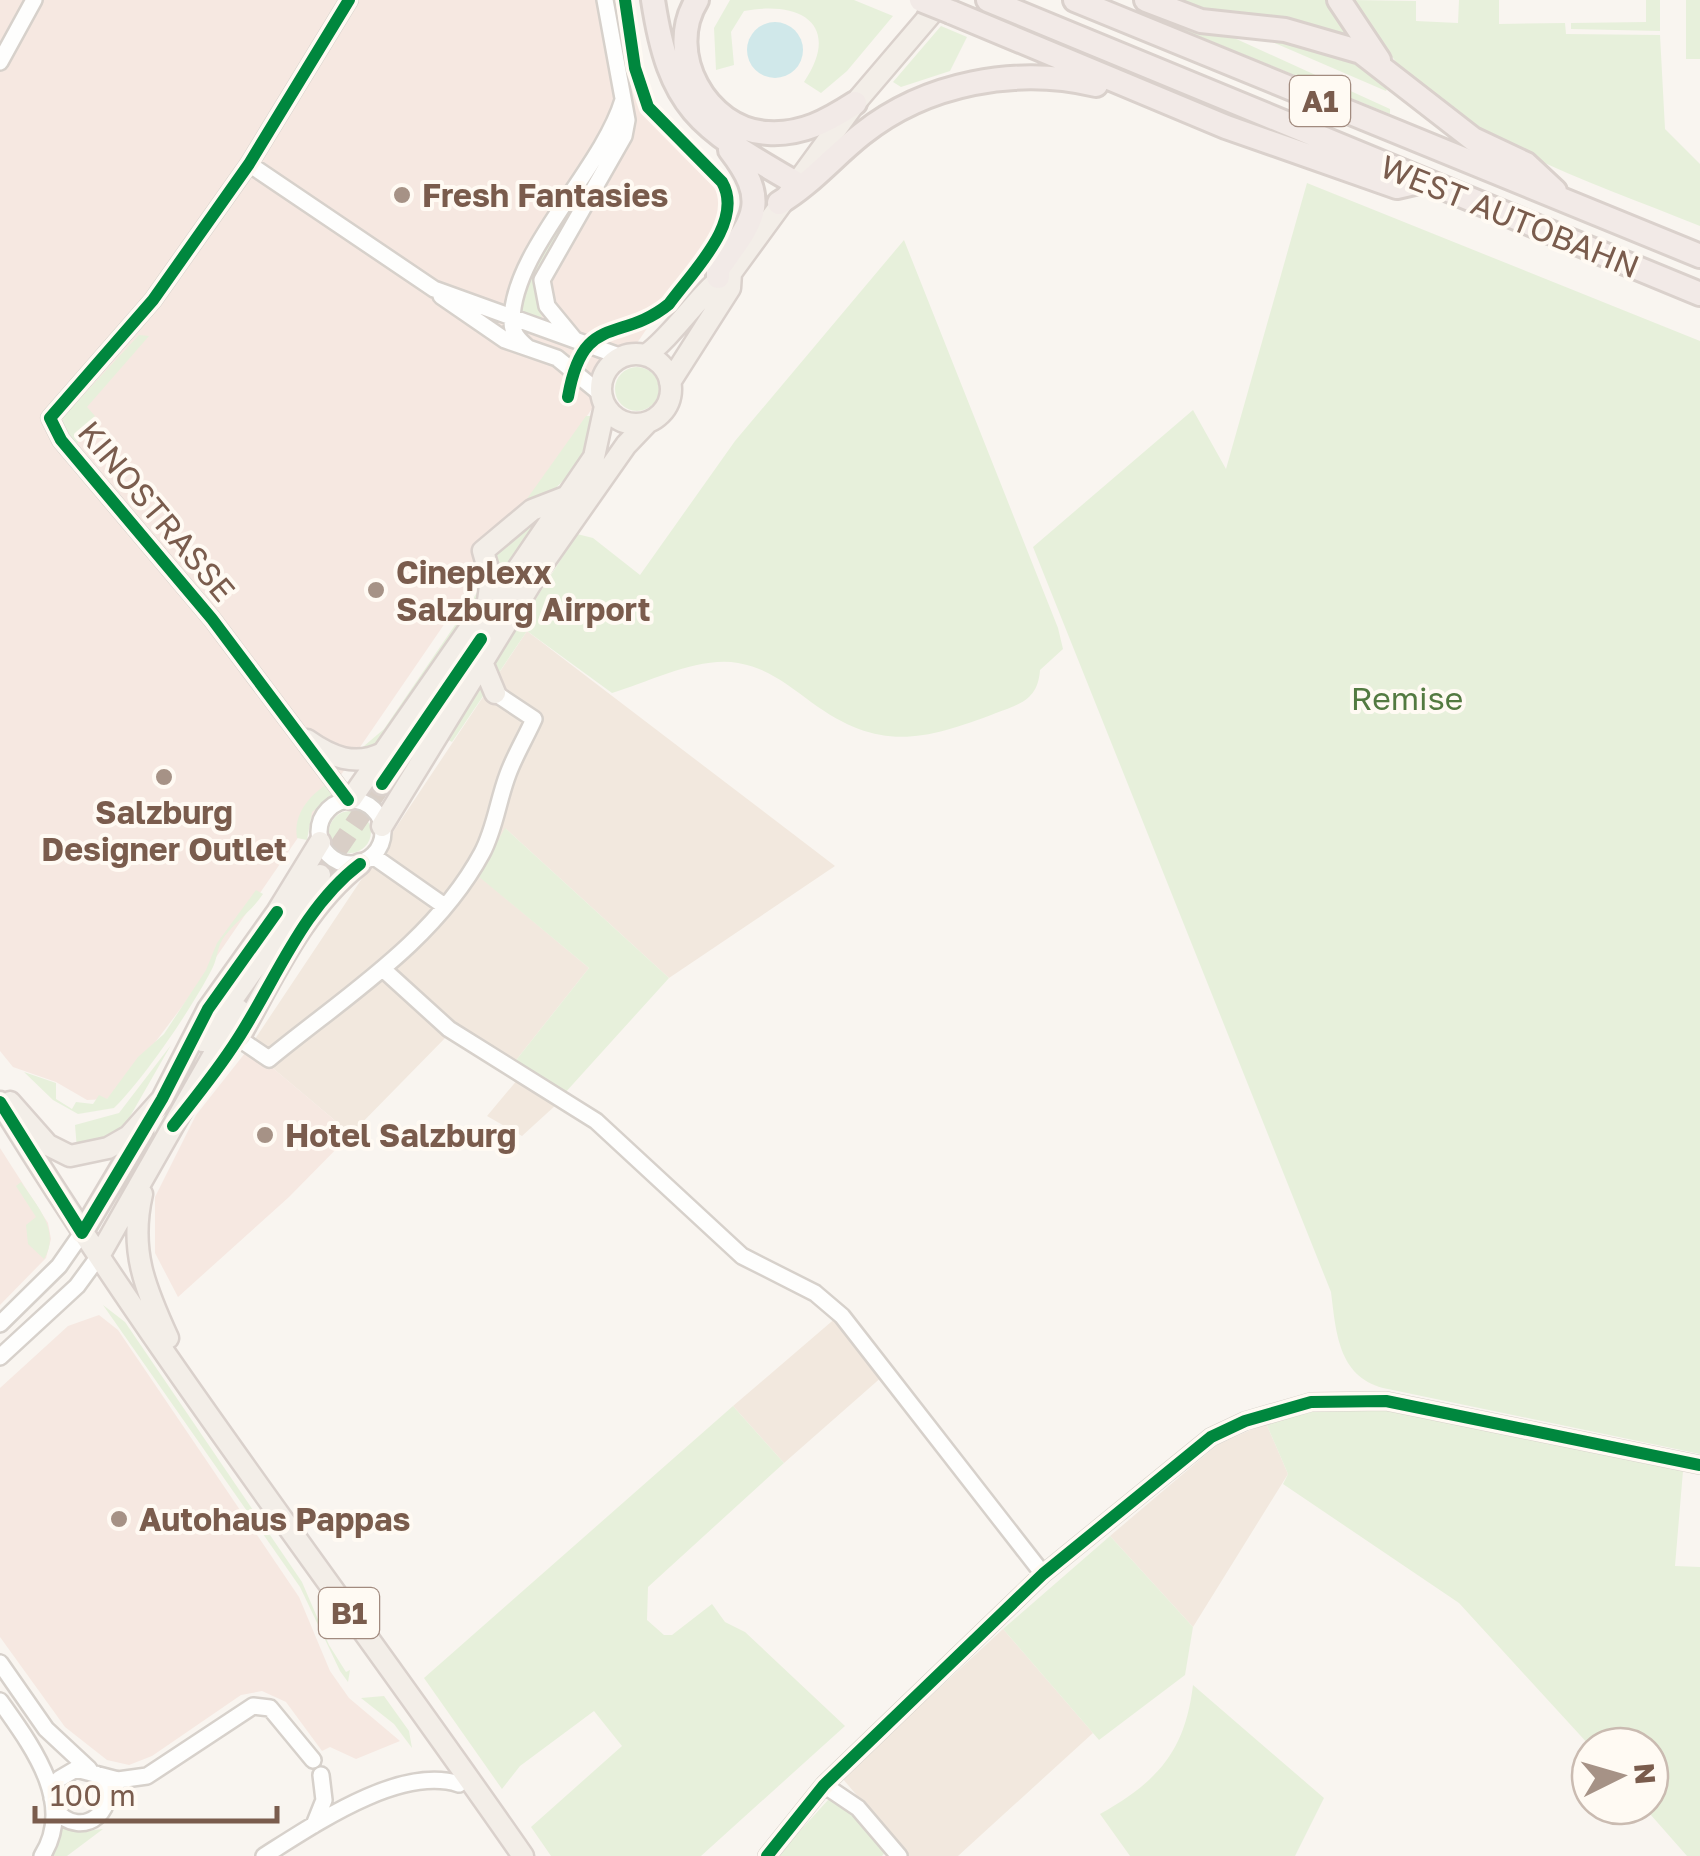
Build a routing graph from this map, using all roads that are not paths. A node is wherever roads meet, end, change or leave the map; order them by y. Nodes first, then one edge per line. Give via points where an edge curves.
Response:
1 (34, 0) edge
2 (349, 0) edge
3 (605, 0) edge
4 (652, 0) edge
5 (696, 0) edge
6 (921, 0) edge
7 (988, 0) edge
8 (1075, 0) edge
9 (1146, 0) edge
10 (1339, 0) edge
11 (947, 6) edge
12 (0, 62) edge
13 (1384, 67) junction
14 (1136, 90) junction
15 (623, 100) junction
16 (854, 103) junction
17 (722, 139) junction
18 (249, 164) junction
19 (1423, 181) junction
20 (794, 182) junction
21 (1565, 200) junction
22 (779, 203) junction
23 (1700, 256) edge
24 (724, 275) junction
25 (434, 289) junction
26 (1700, 294) edge
27 (512, 320) junction
28 (579, 343) junction
29 (528, 347) junction
30 (646, 355) junction
31 (622, 356) junction
32 (670, 382) junction
33 (603, 400) junction
34 (647, 423) junction
35 (568, 496) junction
36 (526, 574) junction
37 (488, 601) junction
38 (482, 662) junction
39 (467, 686) junction
40 (495, 692) junction
41 (307, 740) junction
42 (385, 752) junction
43 (382, 784) tunnel mouth
44 (350, 800) junction
45 (382, 826) junction
46 (320, 842) junction
47 (367, 860) junction
48 (320, 876) tunnel mouth
49 (443, 905) junction
50 (281, 934) junction
51 (384, 970) junction
52 (238, 1038) junction
53 (0, 1093) edge
54 (162, 1099) junction
55 (0, 1102) edge
56 (174, 1126) junction
57 (148, 1171) junction
58 (82, 1233) junction
59 (98, 1256) junction
60 (0, 1324) edge
61 (6, 1346) edge
62 (182, 1378) junction
63 (1700, 1465) edge
64 (1043, 1574) junction
65 (0, 1664) edge
66 (3, 1687) edge
67 (94, 1772) junction
68 (824, 1785) junction
69 (467, 1787) junction
70 (54, 1804) junction
71 (314, 1826) junction
72 (42, 1856) edge
73 (264, 1856) edge
74 (524, 1856) edge
75 (766, 1856) edge
76 (899, 1856) edge

1 - 12 street
2 - 18 street
3 - 15 street
4 - 17 highway via 671,82
5 - 16 highway via 685,34 688,66 718,114 744,128 792,132 813,128
6 - 11 highway, bridge
7 - 19 highway, WEST AUTOBAHN / A1
8 - 21 highway, WEST AUTOBAHN / A1
9 - 13 highway via 1201,22 1315,36
10 - 13 highway
11 - 14 highway
11 - 16 main road
13 - 21 highway via 1473,139 1526,164
14 - 19 highway via 1397,188
14 - 22 highway via 1034,76 930,96 887,115 806,188
15 - 27 street via 608,138 527,267
15 - 28 street via 628,120 618,151 542,280 556,322
16 - 20 main road
17 - 20 highway
17 - 24 highway via 752,180 755,197 754,216 718,269
18 - 25 street
18 - 41 street, KINOSTRASSE via 153,300 62,402 50,426
19 - 26 highway, WEST AUTOBAHN / A1
20 - 22 main road
21 - 23 highway, WEST AUTOBAHN / A1
22 - 24 main road
24 - 30 main road via 670,338
24 - 32 main road via 730,288
25 - 27 street
25 - 29 street via 486,329
27 - 28 street
27 - 29 street
28 - 31 street
29 - 33 street via 557,358
30 - 31 main road
30 - 32 main road via 662,365
31 - 33 main road via 606,370
32 - 34 main road via 669,402
33 - 34 main road via 623,422
33 - 35 main road via 594,457
34 - 36 main road
35 - 36 main road
35 - 37 main road via 532,510 483,551 490,570
36 - 37 main road
36 - 38 main road
36 - 43 main road
37 - 42 main road
38 - 39 main road
38 - 40 main road
39 - 40 main road
39 - 45 main road
40 - 49 street via 534,719 482,854
41 - 42 main road via 344,759
41 - 44 street, KINOSTRASSE
42 - 44 main road
44 - 45 street via 374,810
44 - 46 street via 322,817
45 - 47 street
46 - 47 street via 336,861
46 - 54 main road via 208,1008
47 - 49 street
47 - 52 main road via 336,885 305,926
48 - 50 main road
49 - 51 street
50 - 54 main road
50 - 56 main road
51 - 52 street via 269,1058
51 - 64 street via 449,1029 596,1121 742,1256 815,1293 842,1316
52 - 56 main road
53 - 54 main road via 48,1145 77,1156 119,1142
54 - 58 main road
55 - 58 main road, B1
56 - 57 main road
57 - 59 main road
57 - 62 main road via 137,1218 138,1263
58 - 59 main road, B1
58 - 60 street via 59,1266
59 - 61 street via 77,1286
59 - 62 main road, B1
60 - 61 street
62 - 69 main road, B1
63 - 64 street via 1416,1406 1312,1402 1211,1438
64 - 68 street
65 - 66 street
66 - 67 street via 22,1695 56,1740
66 - 70 street
67 - 70 street via 66,1772 56,1783
67 - 70 street via 107,1791 99,1816 72,1823
67 - 71 street via 118,1780 147,1776 253,1706 270,1708 317,1767 324,1800
68 - 75 street
68 - 76 street via 858,1808
69 - 71 street via 406,1780
69 - 74 main road, B1
70 - 72 street
71 - 73 street

